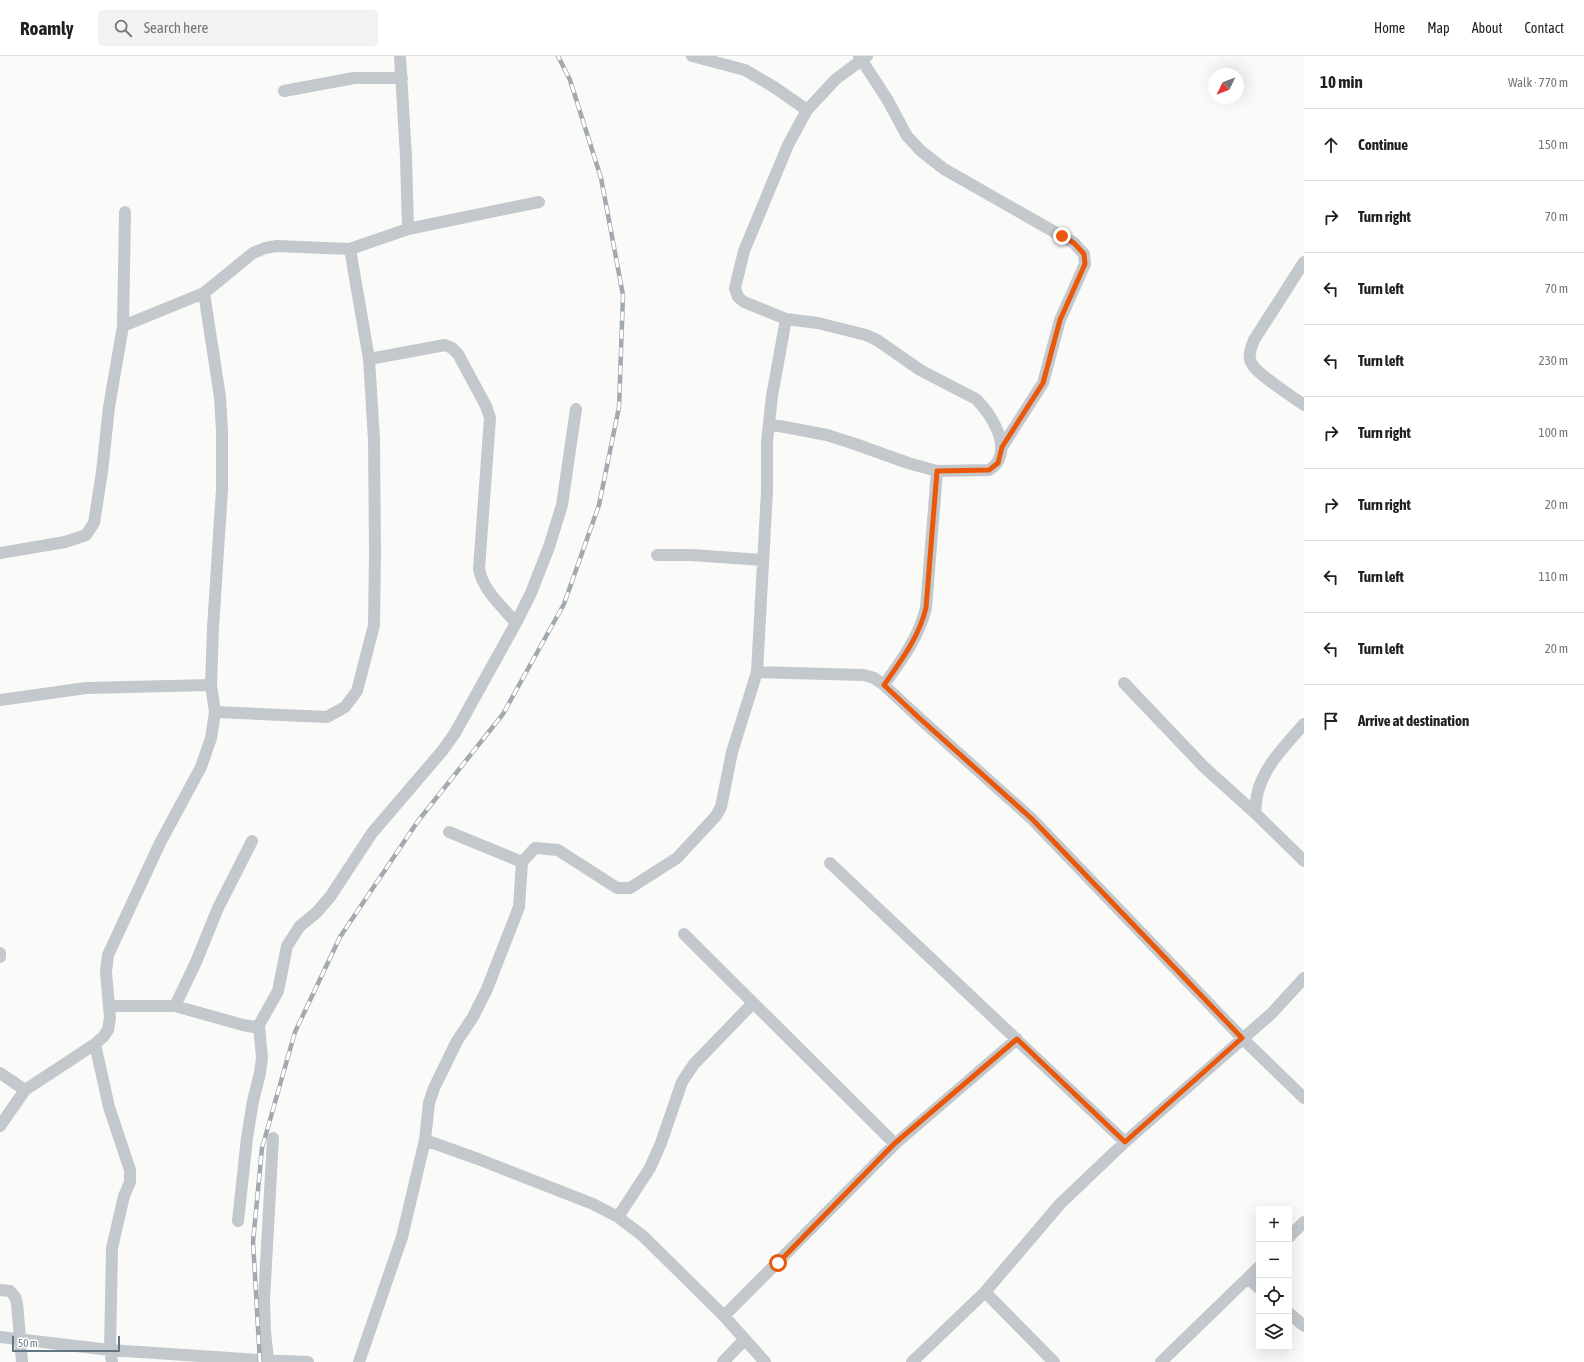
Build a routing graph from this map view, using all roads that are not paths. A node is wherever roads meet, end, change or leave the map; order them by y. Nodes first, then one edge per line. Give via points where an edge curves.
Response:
1 (400, 56) edge
2 (692, 56) edge
3 (862, 57) edge
4 (402, 78) junction
5 (284, 91) dead end
6 (807, 110) junction
7 (539, 202) dead end
8 (125, 212) dead end
9 (408, 229) junction
10 (350, 249) junction
11 (1304, 262) edge
12 (204, 293) junction
13 (786, 319) junction
14 (123, 326) junction
15 (369, 359) junction
16 (1304, 405) edge
17 (576, 409) dead end
18 (769, 424) junction
19 (1002, 447) junction
20 (937, 471) junction
21 (0, 553) edge
22 (657, 555) dead end
23 (763, 560) junction
24 (516, 623) junction
25 (757, 672) junction
26 (1124, 683) dead end
27 (211, 685) junction
28 (884, 685) junction
29 (0, 700) edge
30 (215, 712) junction
31 (1304, 724) edge
32 (1255, 813) junction
33 (449, 832) dead end
34 (252, 841) dead end
35 (1304, 861) edge
36 (522, 862) junction
37 (830, 863) dead end
38 (684, 934) dead end
39 (0, 953) edge
40 (0, 957) edge
41 (1304, 978) edge
42 (753, 1003) junction
43 (109, 1006) junction
44 (175, 1006) junction
45 (259, 1025) junction
46 (1242, 1038) junction
47 (1017, 1039) junction
48 (95, 1044) junction
49 (0, 1073) edge
50 (25, 1090) junction
51 (1304, 1098) edge
52 (0, 1126) edge
53 (273, 1138) dead end
54 (425, 1140) junction
55 (1125, 1142) junction
56 (894, 1144) junction
57 (618, 1217) junction
58 (238, 1221) dead end
59 (1304, 1222) edge
60 (1292, 1234) edge
61 (1256, 1270) edge
62 (1248, 1278) junction
63 (1256, 1285) edge
64 (0, 1290) edge
65 (985, 1292) junction
66 (1290, 1314) edge
67 (724, 1316) junction
68 (1304, 1326) edge
69 (0, 1337) edge
70 (20, 1340) junction
71 (744, 1340) junction
72 (110, 1350) junction
73 (268, 1360) junction
74 (22, 1362) edge
75 (112, 1362) edge
76 (308, 1362) edge
77 (359, 1362) edge
78 (723, 1362) edge
79 (765, 1362) edge
80 (912, 1362) edge
81 (1054, 1362) edge
82 (1161, 1362) edge

1 - 4 street
2 - 6 street via 745,70
3 - 6 street
3 - 19 street via 907,136 921,152 944,169 1074,243 1084,254 1085,264 1060,320 1043,383
4 - 5 street via 354,78
4 - 9 street
6 - 13 street via 786,152 744,251 735,288 738,297 744,302
7 - 9 street
8 - 14 street
9 - 10 street
10 - 12 street via 277,246 265,248 253,253
10 - 15 street
11 - 16 street via 1254,340 1250,352 1251,364 1260,373
12 - 14 street
12 - 27 street via 220,397 222,432 222,489
13 - 18 street
13 - 19 street via 818,323 877,340 920,370 976,399 992,419
14 - 21 street via 109,407 94,523 86,535 65,542
15 - 24 street via 445,345 458,354 490,418 481,579
15 - 30 street via 374,440 374,624 357,691 345,707 327,717
17 - 24 street via 562,505 531,593
18 - 20 street via 827,435
18 - 23 street
19 - 20 street via 998,463 989,470
20 - 28 street via 924,614 914,642
22 - 23 street
23 - 25 street
24 - 45 street via 443,750 372,833 330,897 300,926 287,946 278,991
25 - 28 street via 864,675
25 - 36 street via 732,752 721,807 716,816 677,858 630,888 617,888 558,850 535,848
26 - 32 street via 1204,767
27 - 29 street via 86,688
27 - 30 street
28 - 46 street via 1032,819
30 - 43 street via 211,738 200,766 160,843 108,955 106,972
31 - 32 street via 1262,778 1257,792
32 - 35 street
33 - 36 street
34 - 44 street via 218,908
36 - 54 street via 519,907 487,989 434,1088 429,1103
37 - 47 street
38 - 42 street
39 - 40 street
41 - 46 street via 1272,1013
42 - 56 street
42 - 57 street via 694,1064 682,1082 650,1168
43 - 44 street
43 - 48 street via 108,1030
44 - 45 street via 243,1025
45 - 58 street via 262,1058 247,1138
46 - 51 street
46 - 55 street
47 - 55 street
47 - 56 street
48 - 50 street
48 - 72 street via 109,1106 130,1170 130,1182 124,1196 112,1248
49 - 50 street
50 - 52 street
53 - 73 street via 264,1300
54 - 57 street via 586,1201
54 - 77 street via 402,1237
55 - 65 street via 1060,1204
56 - 67 street
57 - 67 street via 643,1236
59 - 60 street
61 - 62 street
62 - 63 street
62 - 82 street
64 - 70 street via 10,1291 15,1297
65 - 80 street
65 - 81 street
66 - 68 street
67 - 71 street
69 - 70 street
70 - 72 street
70 - 74 street
71 - 78 street
71 - 79 street
72 - 73 street
72 - 75 street
73 - 76 street

